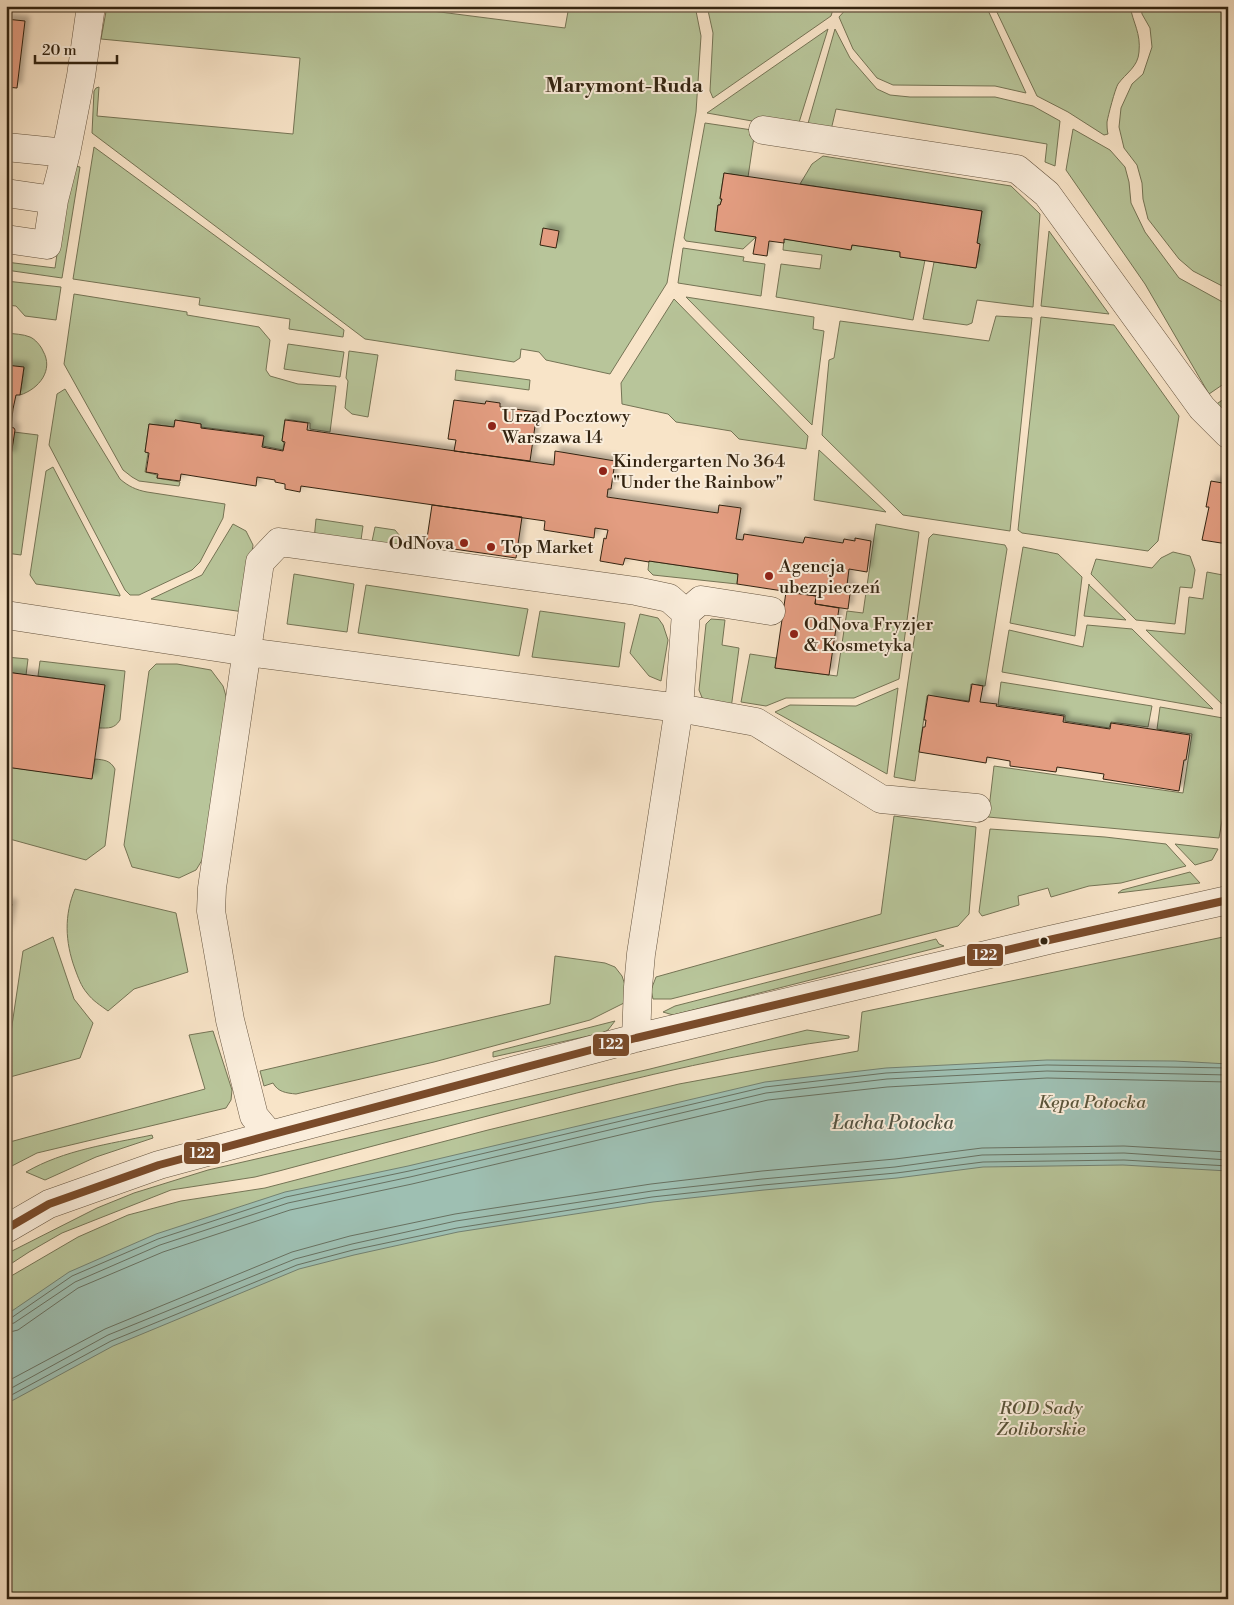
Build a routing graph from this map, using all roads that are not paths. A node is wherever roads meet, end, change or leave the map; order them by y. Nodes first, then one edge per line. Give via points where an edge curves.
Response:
1 (91, 6) edge
2 (763, 130) dead end
3 (6, 147) edge
4 (66, 153) junction
5 (6, 193) edge
6 (54, 200) junction
7 (6, 239) edge
8 (1228, 434) edge
9 (771, 611) dead end
10 (686, 613) junction
11 (6, 615) edge
12 (248, 652) junction
13 (679, 708) junction
14 (977, 808) dead end
15 (1228, 900) edge
16 (636, 1038) junction
17 (270, 1135) junction
18 (6, 1228) edge

1 - 4 street
2 - 8 street via 1017,169 1047,194 1202,408
3 - 4 street
4 - 6 street
5 - 6 street
6 - 7 street via 47,245
9 - 10 street via 701,600
10 - 12 street via 669,598 636,592 279,542 260,562
10 - 13 street
11 - 12 street
12 - 13 street
12 - 17 street via 211,911 228,1013 254,1116
13 - 14 street via 756,722 881,799
13 - 16 street via 641,954
15 - 16 street
16 - 17 street
17 - 18 street via 141,1171 49,1204

